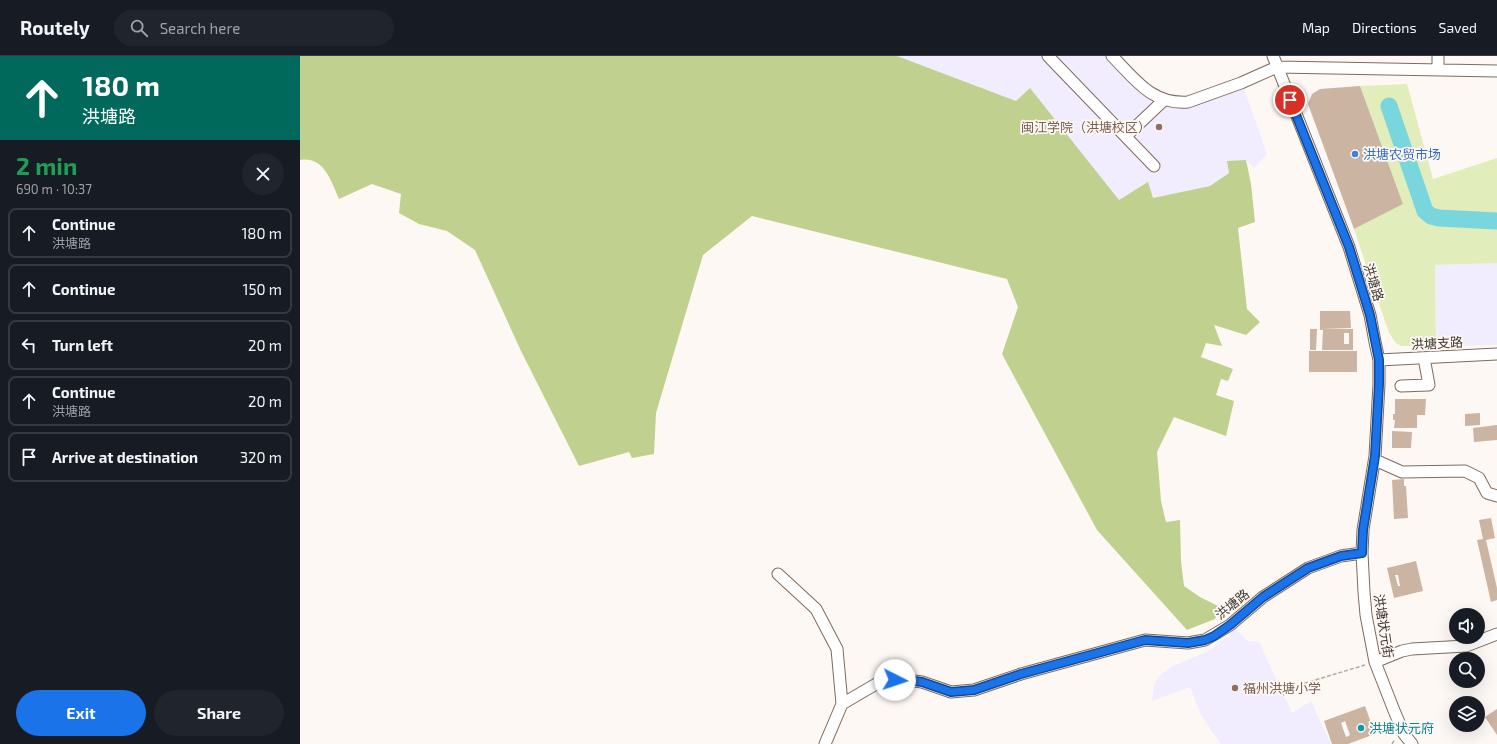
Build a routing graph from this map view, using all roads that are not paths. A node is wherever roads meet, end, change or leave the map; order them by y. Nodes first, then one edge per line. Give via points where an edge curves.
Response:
1 (1048, 56) edge
2 (1112, 56) edge
3 (1273, 56) edge
4 (1438, 56) edge
5 (1276, 67) junction
6 (1438, 70) junction
7 (1497, 71) edge
8 (1164, 100) junction
9 (1126, 136) junction
10 (1154, 166) dead end
11 (1497, 354) edge
12 (1424, 358) junction
13 (1379, 360) junction
14 (1401, 386) dead end
15 (1375, 460) junction
16 (1497, 496) edge
17 (1363, 530) joint
18 (1362, 553) junction
19 (778, 574) dead end
20 (1497, 634) edge
21 (1375, 662) junction
22 (842, 704) junction
23 (825, 744) edge
24 (1412, 744) edge

1 - 9 street
2 - 8 street via 1148,91
3 - 5 street, 洪塘路
4 - 6 street
5 - 6 street
5 - 8 street via 1188,102
5 - 13 street, 洪塘路 via 1349,247 1370,315
6 - 7 street
8 - 9 street
9 - 10 street
11 - 12 street, 洪塘支路
12 - 13 street, 洪塘支路
12 - 14 street via 1429,385
13 - 15 street, 洪塘路
15 - 16 street via 1402,472 1465,471 1478,478 1487,493
15 - 17 street, 洪塘路
17 - 18 street, 洪塘状元街
18 - 21 street, 洪塘状元街 via 1366,616
18 - 22 street, 洪塘路 via 1329,559 1308,568 1263,597 1209,639 1195,642 1145,640 1021,674 974,690 951,692 922,682 883,680
19 - 22 street via 816,609 837,649
20 - 21 street via 1466,646 1412,649
21 - 24 street, 洪塘状元街 via 1404,734
22 - 23 street

